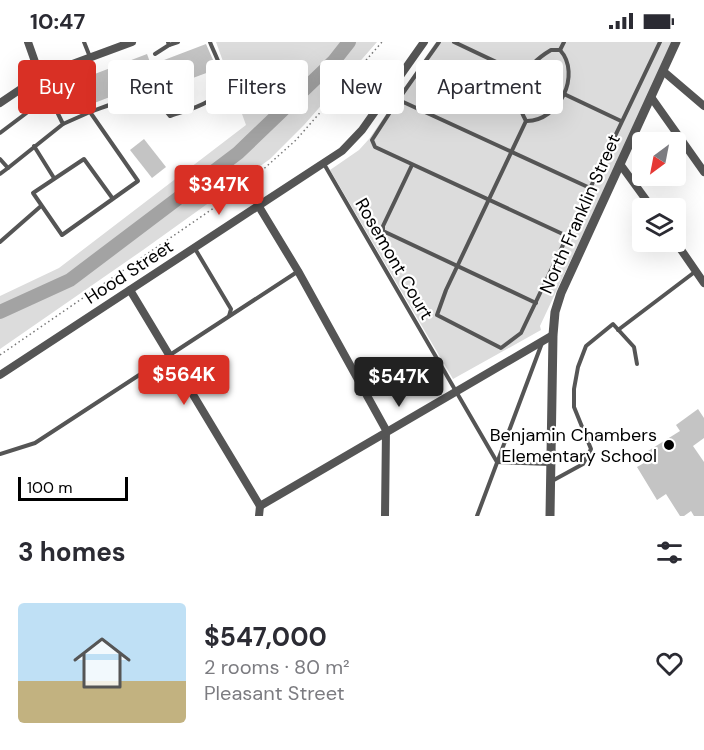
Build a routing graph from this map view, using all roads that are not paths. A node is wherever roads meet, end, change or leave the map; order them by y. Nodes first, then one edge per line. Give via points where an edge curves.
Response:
1 (28, 42) edge
2 (84, 42) edge
3 (132, 42) edge
4 (178, 42) edge
5 (210, 42) edge
6 (424, 42) edge
7 (440, 42) edge
8 (454, 42) edge
9 (564, 42) edge
10 (660, 42) edge
11 (676, 42) edge
12 (169, 44) edge
13 (560, 50) junction
14 (155, 54) dead end
15 (90, 58) junction
16 (34, 60) edge
17 (84, 60) edge
18 (492, 60) edge
19 (536, 60) edge
20 (404, 71) edge
21 (663, 71) junction
22 (18, 91) edge
23 (404, 92) edge
24 (565, 94) junction
25 (651, 97) junction
26 (0, 103) edge
27 (404, 103) edge
28 (704, 106) edge
29 (96, 110) edge
30 (25, 114) edge
31 (58, 114) edge
32 (86, 114) edge
33 (91, 114) edge
34 (373, 114) edge
35 (389, 114) edge
36 (523, 114) edge
37 (526, 121) junction
38 (621, 121) junction
39 (63, 124) junction
40 (0, 133) edge
41 (34, 147) junction
42 (512, 153) junction
43 (0, 159) edge
44 (323, 162) junction
45 (620, 164) junction
46 (412, 165) junction
47 (8, 168) junction
48 (704, 172) edge
49 (0, 174) edge
50 (54, 178) junction
51 (590, 188) junction
52 (645, 198) edge
53 (113, 199) junction
54 (490, 201) junction
55 (258, 205) junction
56 (41, 206) junction
57 (567, 236) junction
58 (0, 242) edge
59 (194, 247) junction
60 (683, 252) edge
61 (458, 265) junction
62 (298, 271) junction
63 (696, 271) junction
64 (704, 283) edge
65 (130, 290) junction
66 (536, 303) junction
67 (229, 316) junction
68 (618, 330) junction
69 (553, 334) junction
70 (543, 339) junction
71 (170, 356) junction
72 (637, 364) dead end
73 (0, 375) edge
74 (455, 391) junction
75 (386, 430) junction
76 (0, 454) edge
77 (497, 462) junction
78 (551, 464) junction
79 (551, 481) junction
80 (260, 506) junction
81 (259, 516) edge
82 (385, 516) edge
83 (477, 516) edge
84 (550, 516) edge

1 - 16 street
2 - 15 lane
3 - 15 street
4 - 12 lane
5 - 29 lane via 223,78 210,100 170,116 162,105 135,97
6 - 20 street, Hood Street
7 - 23 lane
8 - 18 lane
9 - 13 lane
10 - 38 lane
11 - 21 street, North Franklin Street
12 - 14 lane
13 - 19 lane via 551,50
13 - 24 lane via 569,68
15 - 17 street
21 - 25 street, North Franklin Street
21 - 28 street
22 - 26 street
24 - 37 lane via 548,113
24 - 38 lane
25 - 45 street, North Franklin Street
25 - 48 street
27 - 42 lane
30 - 40 lane
31 - 39 lane
32 - 39 lane
33 - 53 lane via 138,181
34 - 44 street, Hood Street via 351,143
35 - 46 lane via 372,144
36 - 37 lane
37 - 42 lane
38 - 51 lane
39 - 41 lane
41 - 47 lane
41 - 50 lane
42 - 51 lane
42 - 54 lane
43 - 47 lane
44 - 55 street, Hood Street
44 - 74 lane, Rosemont Court
45 - 52 street
45 - 69 street, North Franklin Street via 561,292
46 - 54 lane
46 - 61 lane via 383,231
47 - 49 lane
50 - 53 lane via 84,159
50 - 56 lane via 33,193
51 - 57 lane
53 - 56 lane via 62,235
54 - 57 lane
54 - 61 lane
55 - 59 street, Hood Street
55 - 62 street
56 - 58 lane
57 - 66 lane
59 - 65 street, Hood Street
59 - 67 lane via 231,309
60 - 63 street
61 - 66 lane
61 - 66 lane via 436,315 501,348 521,333
62 - 67 lane
62 - 75 street
63 - 64 street
63 - 68 lane
65 - 71 street
65 - 73 street, Hood Street
67 - 71 lane
68 - 72 lane via 634,347
68 - 79 lane via 613,324 586,346 578,367 574,407 591,448 582,464
69 - 70 street
69 - 78 street, North Franklin Street
70 - 74 street
70 - 77 lane
71 - 76 lane via 35,443
71 - 80 street
74 - 75 street
74 - 77 lane, Rosemont Court
75 - 80 street
75 - 82 street
77 - 78 lane
77 - 83 lane
78 - 79 street, North Franklin Street
79 - 84 street, North Franklin Street
80 - 81 street

